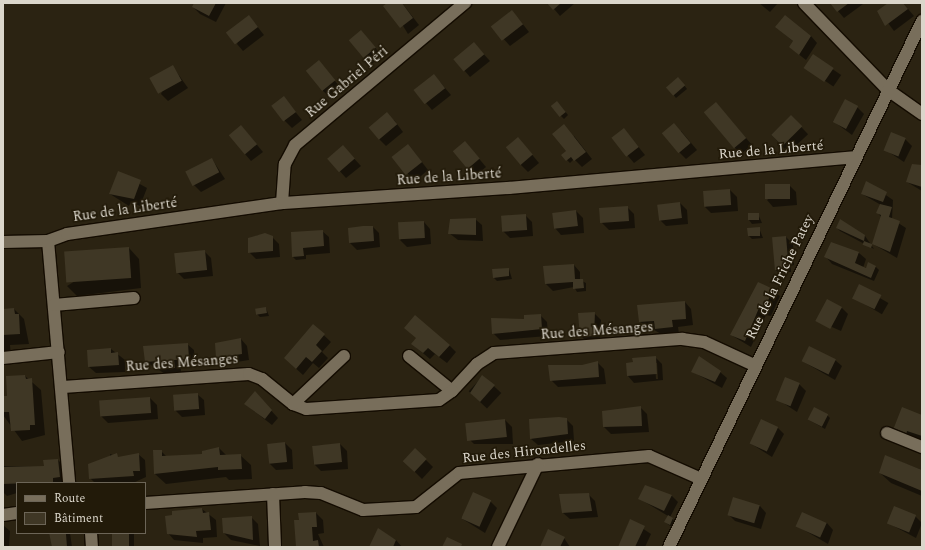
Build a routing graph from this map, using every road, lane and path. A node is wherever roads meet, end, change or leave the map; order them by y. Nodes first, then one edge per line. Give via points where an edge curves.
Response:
1 (465, 3) edge
2 (804, 3) edge
3 (922, 21) edge
4 (888, 90) junction
5 (922, 114) edge
6 (854, 157) junction
7 (282, 203) junction
8 (48, 241) junction
9 (3, 242) edge
10 (134, 298) dead end
11 (54, 305) junction
12 (59, 352) junction
13 (344, 356) dead end
14 (408, 356) dead end
15 (3, 358) edge
16 (754, 365) junction
17 (63, 387) junction
18 (452, 392) junction
19 (293, 404) junction
20 (887, 433) dead end
21 (922, 447) edge
22 (538, 464) junction
23 (701, 479) junction
24 (69, 482) edge
25 (273, 494) junction
26 (146, 503) edge
27 (16, 513) edge
28 (3, 515) edge
29 (91, 534) edge
30 (92, 547) edge
31 (275, 547) edge
32 (498, 547) edge
33 (669, 547) edge

1 - 7 street, Rue Gabriel Péri via 294,145 285,164
2 - 4 street
3 - 4 street, Rue de la Friche Patey
4 - 5 street
4 - 6 street, Rue de la Friche Patey
6 - 7 street, Rue de la Liberté via 509,188
6 - 16 street, Rue de la Friche Patey
7 - 8 street, Rue de la Liberté via 75,232
8 - 9 street, Rue de la Liberté
8 - 11 street
10 - 11 street
11 - 12 street
12 - 15 street
12 - 17 street
13 - 19 street
14 - 18 street
16 - 18 street, Rue des Mésanges via 704,342 682,339 494,353 477,364
16 - 23 street, Rue de la Friche Patey
17 - 19 street, Rue des Mésanges via 249,374 262,379
17 - 24 street
18 - 19 street, Rue des Mésanges via 439,400 306,409
20 - 21 street
22 - 23 street, Rue des Hirondelles via 649,456
22 - 25 street, Rue des Hirondelles via 459,473 416,507 363,510 321,493
22 - 32 street
23 - 33 street, Rue de la Friche Patey
25 - 26 street, Rue des Hirondelles
25 - 31 street
27 - 28 street
29 - 30 street

